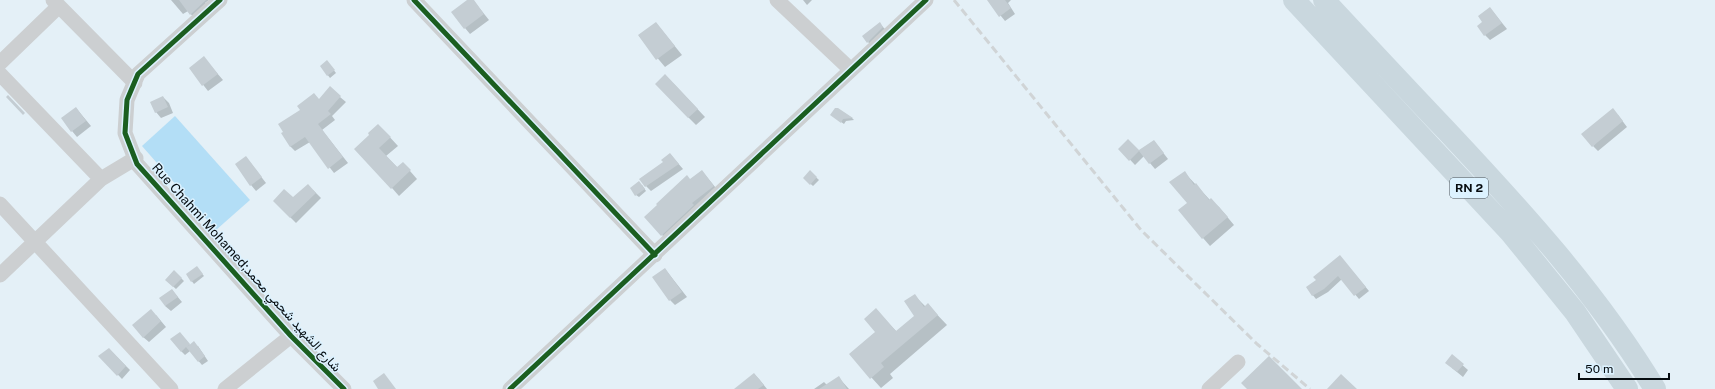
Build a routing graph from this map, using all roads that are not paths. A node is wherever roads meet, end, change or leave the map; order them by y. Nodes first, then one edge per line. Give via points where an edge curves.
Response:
1 (220, 0) edge
2 (414, 0) edge
3 (776, 0) edge
4 (926, 0) edge
5 (1294, 0) edge
6 (1324, 0) edge
7 (56, 3) edge
8 (0, 63) edge
9 (851, 70) junction
10 (0, 74) edge
11 (134, 83) junction
12 (136, 158) junction
13 (101, 179) junction
14 (0, 204) edge
15 (36, 242) junction
16 (655, 255) junction
17 (0, 275) edge
18 (291, 336) junction
19 (1238, 362) dead end
20 (171, 389) edge
21 (225, 389) edge
22 (344, 389) edge
23 (510, 389) edge
24 (1209, 389) edge
25 (1627, 389) edge
26 (1655, 389) edge

1 - 11 street, Rue Chahmi Mohamed;شارع الشهيد شحمي محمد via 138,74
2 - 16 street
3 - 9 street
4 - 9 street
5 - 25 highway, RN 2 via 1511,234 1575,312
6 - 26 highway, RN 2 via 1542,235 1590,294
7 - 8 street
7 - 11 street
9 - 16 street
10 - 13 street
11 - 12 street, Rue Chahmi Mohamed;شارع الشهيد شحمي محمد via 127,100 125,133
12 - 13 street
12 - 18 street, Rue Chahmi Mohamed;شارع الشهيد شحمي محمد via 137,164
13 - 15 street
14 - 15 street
15 - 17 street
15 - 20 street
16 - 23 street
18 - 21 street
18 - 22 street, Rue Chahmi Mohamed;شارع الشهيد شحمي محمد
19 - 24 street

